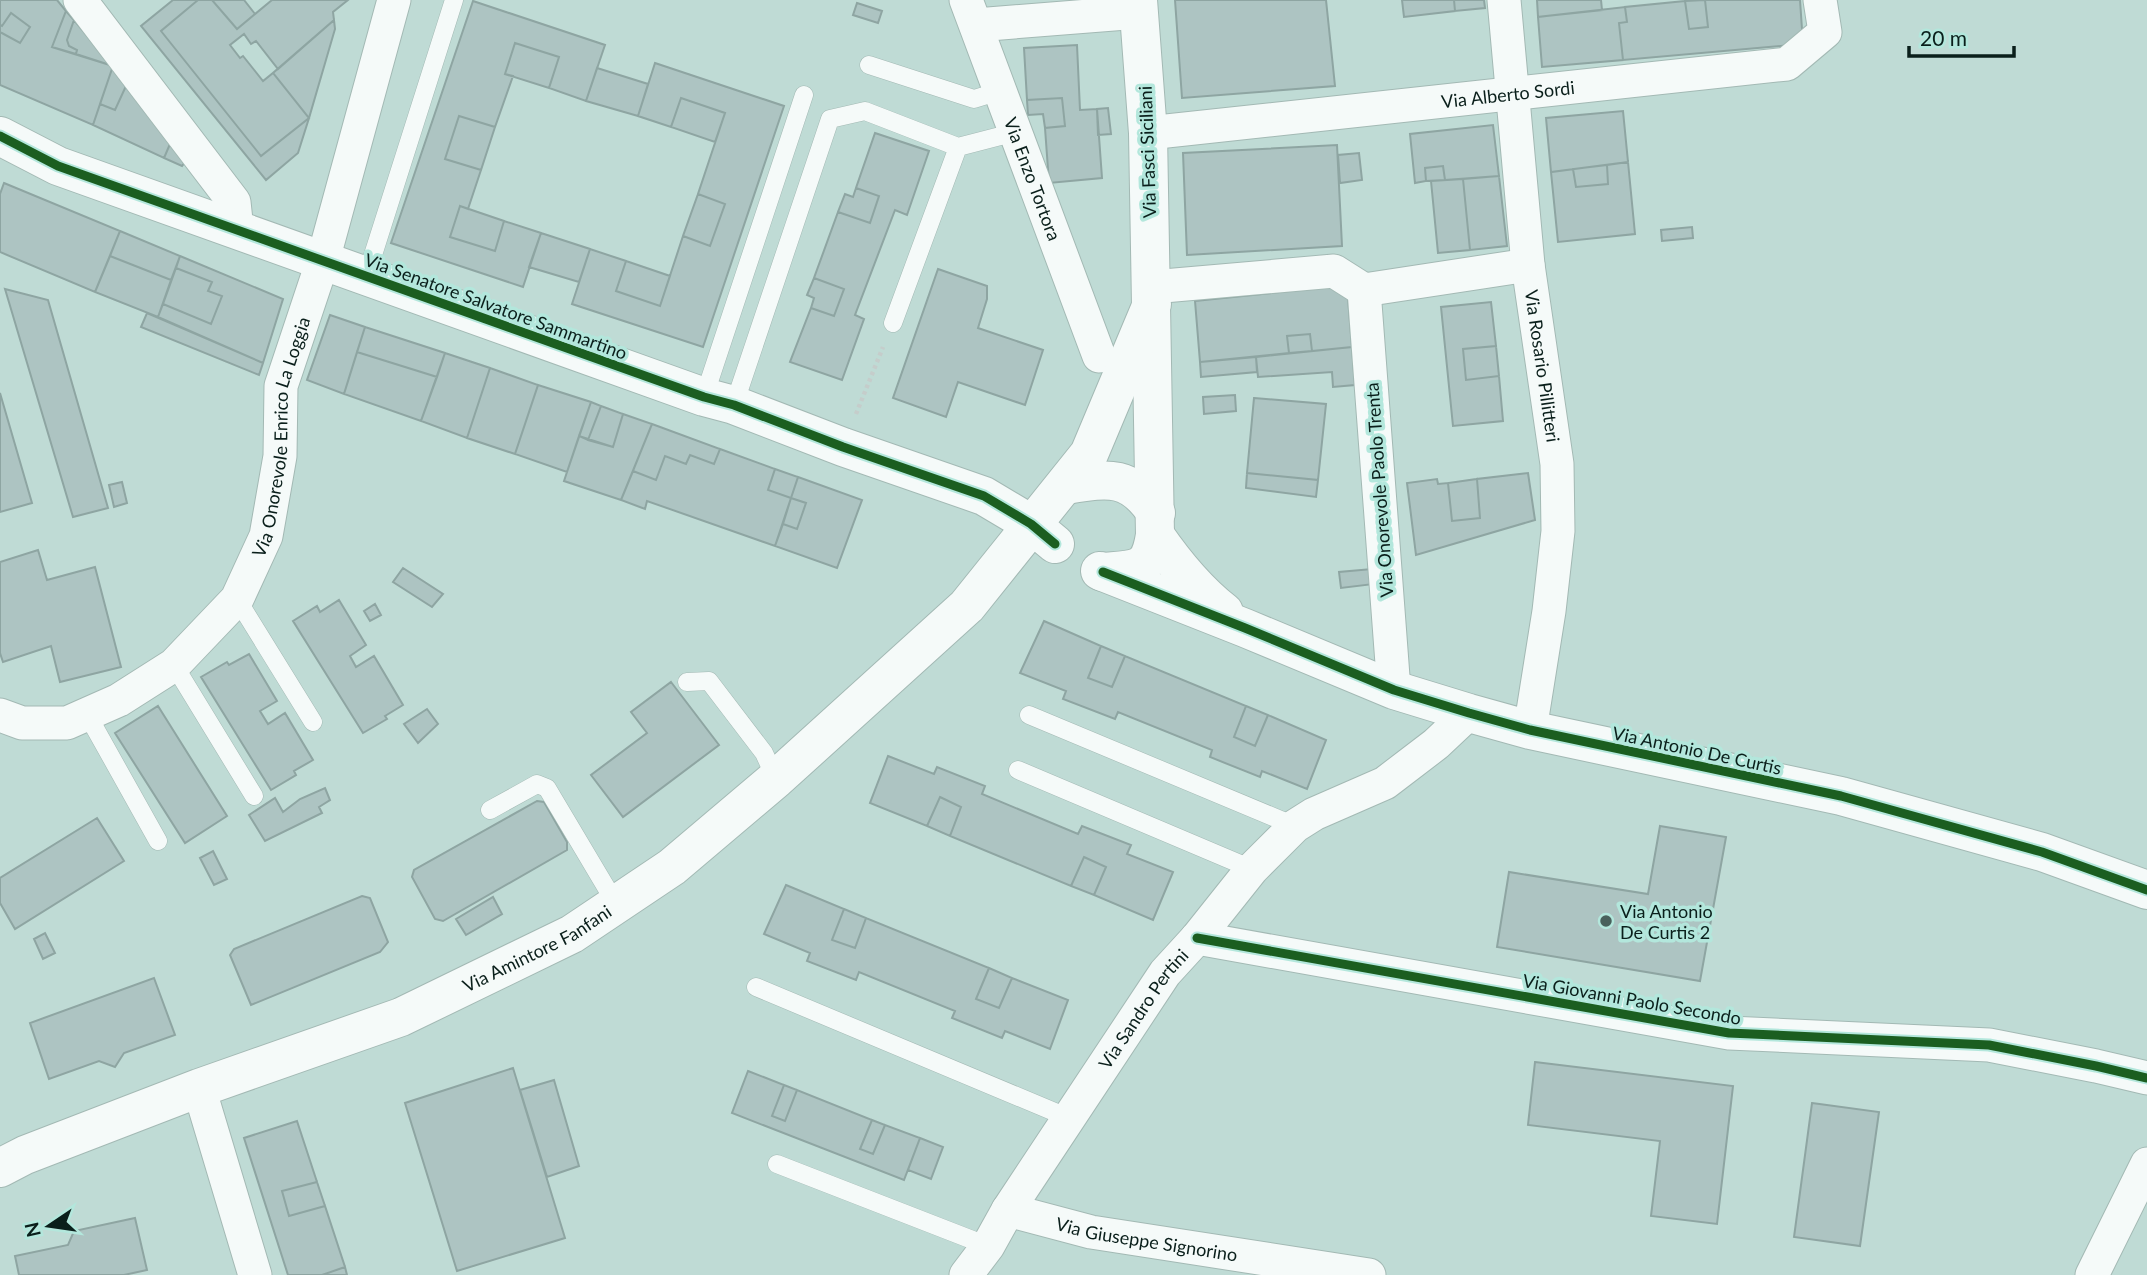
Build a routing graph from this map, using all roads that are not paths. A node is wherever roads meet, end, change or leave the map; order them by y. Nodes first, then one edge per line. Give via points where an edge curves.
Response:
1 (80, 0) edge
2 (394, 0) edge
3 (454, 0) edge
4 (1504, 0) edge
5 (1820, 0) edge
6 (1139, 6) edge
7 (976, 9) edge
8 (869, 65) dead end
9 (1000, 91) junction
10 (1511, 93) junction
11 (804, 95) dead end
12 (1016, 132) junction
13 (1147, 133) junction
14 (0, 136) edge
15 (958, 147) junction
16 (237, 230) junction
17 (323, 260) junction
18 (1528, 265) junction
19 (366, 277) junction
20 (1364, 290) junction
21 (1152, 295) junction
22 (893, 323) road end
23 (1098, 356) dead end
24 (719, 401) junction
25 (1052, 519) junction
26 (1156, 524) junction
27 (1103, 572) junction
28 (237, 598) junction
29 (1245, 628) junction
30 (174, 665) junction
31 (687, 682) dead end
32 (1394, 690) junction
33 (1468, 713) junction
34 (87, 714) junction
35 (0, 715) edge
36 (1029, 715) dead end
37 (313, 722) dead end
38 (1530, 730) junction
39 (1018, 770) dead end
40 (776, 779) junction
41 (254, 796) dead end
42 (490, 810) dead end
43 (1296, 826) junction
44 (158, 841) dead end
45 (1252, 869) junction
46 (2147, 890) edge
47 (616, 904) junction
48 (1197, 938) junction
49 (756, 987) dead end
50 (2147, 1079) edge
51 (200, 1088) junction
52 (1069, 1118) junction
53 (8, 1159) edge
54 (777, 1164) dead end
55 (2147, 1164) edge
56 (1009, 1210) junction
57 (988, 1246) junction
58 (255, 1275) edge
59 (966, 1275) edge
60 (1369, 1275) edge
61 (2092, 1275) edge

1 - 16 street via 234,202
2 - 17 street, Via Onorevole Enrico La Loggia
3 - 19 lane
4 - 10 street, Via Rosario Pillitteri
5 - 10 street, Via Alberto Sordi via 1825,32 1787,64
6 - 7 street
6 - 13 street, Via Fasci Siciliani
7 - 9 street, Via Enzo Tortora
8 - 9 lane via 975,99
9 - 12 street, Via Enzo Tortora
10 - 13 street, Via Alberto Sordi
10 - 18 street, Via Rosario Pillitteri
11 - 24 lane
12 - 15 lane
12 - 23 street, Via Enzo Tortora
13 - 21 street, Via Fasci Siciliani
14 - 16 street, Via Senatore Salvatore Sammartino via 58,166
15 - 22 lane
15 - 24 lane via 865,111 830,119
16 - 17 street, Via Senatore Salvatore Sammartino
17 - 19 street, Via Senatore Salvatore Sammartino
17 - 28 street, Via Onorevole Enrico La Loggia via 281,386 280,456 266,536
18 - 20 street
18 - 38 street, Via Rosario Pillitteri via 1557,464 1558,531
19 - 24 street, Via Senatore Salvatore Sammartino
20 - 21 street via 1334,271
20 - 32 street, Via Onorevole Paolo Trenta
21 - 25 street, Via Amintore Fanfani via 1089,454
21 - 26 street, Via Fasci Siciliani
24 - 25 street, Via Senatore Salvatore Sammartino
25 - 26 street via 1113,480 1144,496
25 - 27 street
25 - 40 street, Via Amintore Fanfani via 967,606
26 - 27 street via 1147,562 1131,570
26 - 29 street via 1175,564
27 - 29 street, Via Antonio De Curtis
28 - 30 street, Via Onorevole Enrico La Loggia
28 - 37 lane
29 - 32 street, Via Antonio De Curtis
30 - 34 street, Via Onorevole Enrico La Loggia via 119,700
30 - 41 lane
31 - 40 lane via 709,681 764,753
32 - 33 street, Via Antonio De Curtis
33 - 38 street, Via Antonio De Curtis
33 - 43 street, Via Sandro Pertini via 1385,783
34 - 35 street, Via Onorevole Enrico La Loggia via 67,723 22,723
34 - 44 lane
36 - 43 lane
38 - 46 street, Via Antonio De Curtis via 1840,796 2042,852
39 - 45 lane
40 - 47 street, Via Amintore Fanfani via 672,867
42 - 47 lane via 537,784 547,788
43 - 45 street, Via Sandro Pertini
45 - 48 street, Via Sandro Pertini
47 - 51 street, Via Amintore Fanfani via 572,934 401,1017
48 - 50 street, Via Giovanni Paolo Secondo via 1729,1033 1989,1045
48 - 52 street, Via Sandro Pertini via 1165,974
49 - 52 lane
51 - 53 street, Via Amintore Fanfani
51 - 58 street
52 - 56 street, Via Sandro Pertini
54 - 57 lane
55 - 61 street
56 - 57 street, Via Sandro Pertini
56 - 60 street, Via Giuseppe Signorino via 1091,1232
57 - 59 street, Via Sandro Pertini

